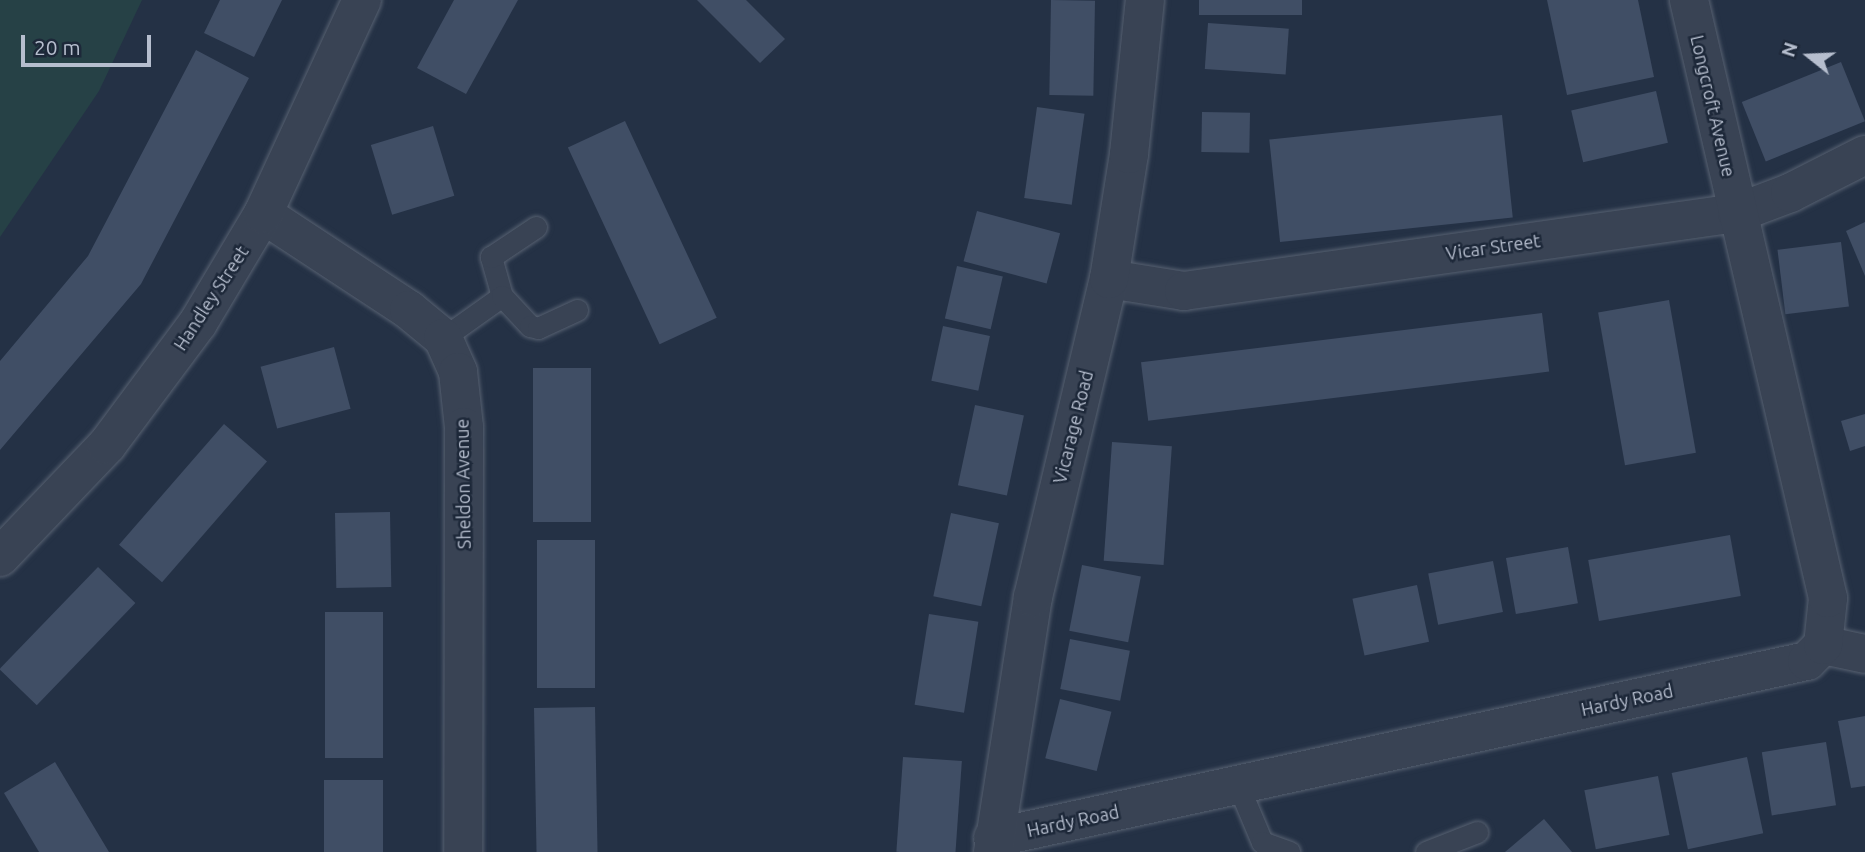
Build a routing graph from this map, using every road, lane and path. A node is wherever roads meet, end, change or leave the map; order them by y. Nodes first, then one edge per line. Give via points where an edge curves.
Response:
1 (362, 0) edge
2 (1145, 0) edge
3 (1689, 0) edge
4 (1865, 155) edge
5 (1737, 213) junction
6 (263, 214) junction
7 (536, 227) dead end
8 (1109, 279) junction
9 (502, 296) junction
10 (577, 310) dead end
11 (443, 338) junction
12 (0, 557) edge
13 (1823, 645) junction
14 (1865, 654) edge
15 (1238, 785) junction
16 (1477, 832) dead end
17 (993, 845) edge
18 (463, 852) edge
19 (1289, 852) edge
20 (1426, 852) edge

1 - 6 street, Handley Street
2 - 8 street, Vicarage Road via 1129,154
3 - 5 street, Longcroft Avenue
4 - 5 street, Vicar Street via 1790,193
5 - 8 street, Vicar Street via 1184,291
5 - 13 street via 1828,598
6 - 11 street, Sheldon Avenue via 410,310
6 - 12 street, Handley Street via 198,323 107,445
7 - 9 lane via 491,257
8 - 17 street, Vicarage Road via 1033,597
9 - 10 lane via 530,327 538,328
9 - 11 lane
11 - 18 street, Sheldon Avenue via 458,372 464,427
13 - 14 street
13 - 15 street, Hardy Road via 1807,661
15 - 17 street, Hardy Road
15 - 19 lane via 1262,842
16 - 20 lane

